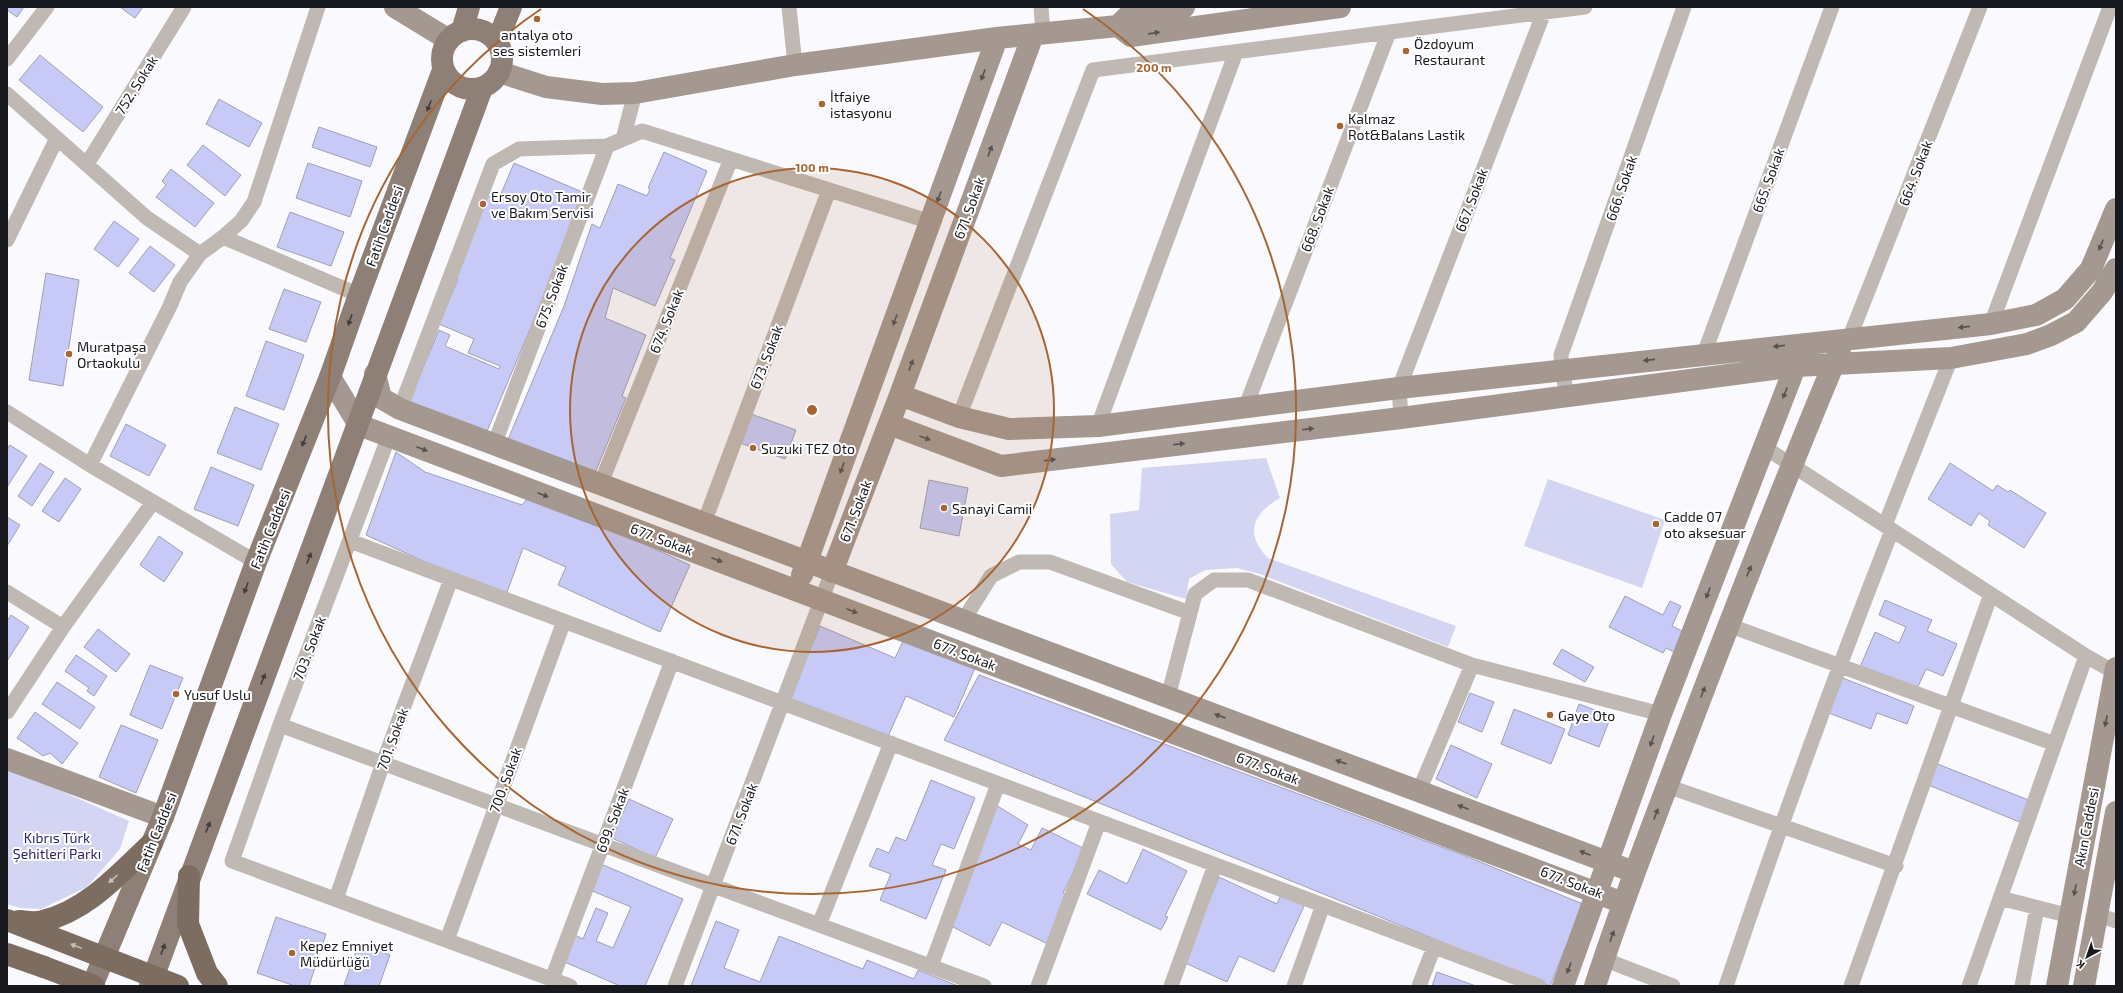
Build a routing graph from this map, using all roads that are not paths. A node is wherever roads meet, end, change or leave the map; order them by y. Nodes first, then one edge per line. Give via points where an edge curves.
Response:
1 (47, 7) edge
2 (184, 7) edge
3 (318, 7) edge
4 (395, 7) edge
5 (469, 7) edge
6 (511, 7) edge
7 (788, 7) edge
8 (1041, 7) edge
9 (1184, 7) edge
10 (1340, 7) edge
11 (1585, 7) edge
12 (1684, 7) edge
13 (1832, 7) edge
14 (1980, 7) edge
15 (2110, 7) edge
16 (1544, 12) junction
17 (1118, 26) junction
18 (1389, 32) junction
19 (1038, 34) junction
20 (455, 35) junction
21 (997, 38) junction
22 (497, 42) junction
23 (1236, 52) junction
24 (7, 59) edge
25 (795, 65) junction
26 (444, 70) junction
27 (499, 72) junction
28 (482, 88) junction
29 (635, 92) junction
30 (7, 94) edge
31 (57, 138) junction
32 (624, 139) junction
33 (607, 146) junction
34 (731, 159) junction
35 (87, 164) junction
36 (829, 190) junction
37 (2116, 209) edge
38 (931, 222) junction
39 (223, 237) junction
40 (7, 240) edge
41 (200, 254) junction
42 (2116, 269) edge
43 (359, 295) junction
44 (1991, 324) junction
45 (1849, 339) junction
46 (1803, 344) junction
47 (1988, 351) junction
48 (1704, 354) junction
49 (1951, 358) junction
50 (1834, 363) junction
51 (1796, 366) junction
52 (1562, 369) junction
53 (375, 374) junction
54 (330, 377) junction
55 (1399, 388) junction
56 (900, 396) junction
57 (1567, 396) junction
58 (1246, 406) junction
59 (400, 409) junction
60 (7, 412) edge
61 (959, 417) junction
62 (1401, 418) junction
63 (359, 424) junction
64 (889, 424) junction
65 (1098, 426) junction
66 (389, 436) junction
67 (494, 445) junction
68 (1764, 447) junction
69 (1792, 464) junction
70 (90, 465) junction
71 (601, 483) junction
72 (153, 502) junction
73 (704, 523) junction
74 (1889, 528) junction
75 (350, 541) junction
76 (808, 561) junction
77 (256, 562) junction
78 (832, 572) junction
79 (452, 579) junction
80 (796, 590) junction
81 (7, 592) edge
82 (1991, 594) junction
83 (822, 600) junction
84 (1190, 613) junction
85 (963, 620) junction
86 (564, 621) junction
87 (1728, 625) junction
88 (63, 627) junction
89 (2086, 656) junction
90 (672, 662) junction
91 (1472, 664) junction
92 (1839, 665) junction
93 (2116, 671) edge
94 (1168, 697) junction
95 (782, 703) junction
96 (1952, 707) junction
97 (7, 712) edge
98 (1662, 714) junction
99 (280, 725) junction
100 (891, 743) junction
101 (2055, 744) junction
102 (7, 759) edge
103 (383, 763) junction
104 (998, 784) junction
105 (1667, 786) junction
106 (1420, 791) junction
107 (495, 805) junction
108 (2116, 812) edge
109 (163, 817) junction
110 (1099, 822) junction
111 (1781, 826) junction
112 (152, 843) junction
113 (603, 845) junction
114 (1608, 862) junction
115 (1215, 865) junction
116 (1896, 866) junction
117 (1634, 872) junction
118 (189, 876) junction
119 (714, 886) junction
120 (1597, 891) junction
121 (2000, 898) junction
122 (336, 899) junction
123 (1624, 903) junction
124 (1323, 905) junction
125 (2036, 908) junction
126 (2070, 916) junction
127 (2107, 918) edge
128 (8, 921) edge
129 (819, 925) junction
130 (447, 940) junction
131 (1434, 947) junction
132 (7, 954) edge
133 (104, 956) junction
134 (1603, 959) junction
135 (931, 966) junction
136 (1647, 981) edge
137 (152, 982) edge
138 (560, 983) edge
139 (93, 986) edge
140 (178, 986) edge
141 (217, 986) edge
142 (675, 986) edge
143 (984, 986) edge
144 (1038, 986) edge
145 (1171, 986) edge
146 (1294, 986) edge
147 (1419, 986) edge
148 (1539, 986) edge
149 (1563, 986) edge
150 (1595, 986) edge
151 (1673, 986) edge
152 (1726, 986) edge
153 (1851, 986) edge
154 (1969, 986) edge
155 (2022, 986) edge
156 (2057, 986) edge
157 (2084, 986) edge

1 - 24 street
2 - 35 street, 752. Sokak
3 - 39 street via 254,202 241,221
4 - 20 street
5 - 20 main road
6 - 22 main road
7 - 25 street
8 - 19 street
9 - 17 street via 1129,15
17 -> 10 street via 1131,36
11 - 16 street
12 - 52 street, 666. Sokak via 1562,355
13 - 48 street, 665. Sokak
14 - 45 street, 664. Sokak
15 - 44 street
16 - 18 street
16 - 55 street, 667. Sokak
17 - 19 street
18 - 23 street
18 - 58 street, 668. Sokak
19 - 21 street
56 -> 19 street, 671. Sokak
20 - 22 main road via 477,30 485,32
20 - 26 main road via 442,54
21 - 25 street
21 -> 38 street, 671. Sokak
22 - 27 main road via 502,57
23 - 61 street via 1093,70
23 - 65 street
25 - 29 street
26 - 28 main road via 447,77 459,87
26 -> 43 main road, Fatih Caddesi
27 - 28 main road via 495,79
27 - 29 street via 546,87 602,94
28 - 53 main road
29 - 32 street
30 - 31 street
31 - 35 street
31 - 40 street
32 - 33 street
32 - 34 street via 642,131
33 - 59 street via 519,149 493,164
33 - 67 street, 675. Sokak
34 - 36 street
34 - 71 street, 674. Sokak
35 - 41 street via 147,218
36 - 38 street
36 - 73 street, 673. Sokak
37 -> 44 street via 2091,269 2065,299 2036,315
38 -> 76 street, 671. Sokak
39 - 41 street
39 - 43 street
41 - 70 street via 180,282
42 - 47 street via 2102,292 2076,322 2028,344
43 -> 54 main road, Fatih Caddesi
44 -> 45 street
44 - 47 street
45 - 46 street
45 - 50 street
46 -> 48 street
46 - 51 street
47 - 49 street
48 -> 52 street
49 - 50 street
49 - 74 street
50 - 51 street
50 - 69 street
51 - 57 street
51 -> 68 street
52 - 55 street
52 - 57 street, 666. Sokak
53 - 59 street via 381,398
53 - 63 main road
54 - 63 street
54 -> 77 main road, Fatih Caddesi
55 - 58 street
55 - 62 street
56 - 61 street
56 - 64 street, 671. Sokak
57 - 62 street
58 - 65 street
59 - 67 street
60 - 70 street
61 - 65 street via 1009,429
64 -> 62 street via 1001,466
63 - 66 street, 677. Sokak
118 -> 63 main road
64 - 78 street, 671. Sokak
66 - 75 street, 703. Sokak
66 -> 80 street, 677. Sokak
67 - 71 street
68 - 69 street
68 -> 98 street
69 - 74 street
87 -> 69 street
70 - 72 street
71 - 73 street
72 - 77 street
72 - 88 street
73 - 76 street
74 - 82 street
74 - 92 street
75 - 79 street
75 - 99 street, 703. Sokak
76 - 78 street
76 - 80 street, 671. Sokak
77 -> 109 main road, Fatih Caddesi
78 - 83 street, 671. Sokak
78 - 85 street
79 - 86 street
79 - 103 street, 701. Sokak
80 - 83 street, 677. Sokak
81 - 88 street
82 - 89 street
82 - 96 street
83 - 95 street, 671. Sokak
83 -> 120 street, 677. Sokak
84 - 85 street via 1050,562 1020,562 991,576
84 - 91 street via 1195,594 1214,580 1248,580
84 - 94 street
85 - 94 street
86 - 90 street
86 - 107 street, 700. Sokak
87 - 92 street
105 -> 87 street
88 - 97 street
89 - 93 street
89 - 101 street
90 - 95 street
90 - 113 street, 699. Sokak
91 - 98 street
91 - 106 street
92 - 96 street
92 - 111 street
93 -> 126 street, Akın Caddesi
106 -> 94 street
95 - 100 street
95 - 119 street, 671. Sokak
96 - 101 street
96 - 116 street
98 -> 114 street
99 - 103 street
99 - 122 street, 703. Sokak via 232,861
100 - 104 street
100 - 129 street
101 - 121 street
102 - 109 street
103 - 107 street
103 - 122 street, 701. Sokak
104 - 110 street
104 - 135 street
105 - 111 street
117 -> 105 street
114 -> 106 street
107 - 113 street
107 - 130 street, 700. Sokak
108 - 127 street, Akın Caddesi
109 - 112 main road, Fatih Caddesi
110 - 115 street
110 - 144 street
111 - 116 street
111 - 152 street
112 -> 128 highway via 103,888 74,910 42,922
112 - 133 main road, Fatih Caddesi
113 - 119 street
113 - 138 street, 699. Sokak
114 - 117 street
114 - 120 street
115 - 124 street
115 - 145 street
116 - 153 street
117 - 123 street
137 -> 118 main road
118 - 141 highway via 188,924 206,973
119 - 129 street
119 - 142 street, 671. Sokak
120 - 123 street, 677. Sokak
120 -> 149 street
121 - 125 street
121 - 154 street
122 - 130 street
134 -> 123 street
124 - 131 street
124 - 146 street
125 - 126 street
125 - 155 street
126 - 156 street, Akın Caddesi
127 - 157 street, Akın Caddesi
133 -> 128 highway
129 - 135 street
130 - 138 street
131 - 147 street
131 - 148 street
132 - 139 highway, bridge
133 - 137 highway
133 - 139 main road, Fatih Caddesi
134 - 136 street
134 - 150 street
135 - 143 street
136 - 151 street
137 - 140 highway

